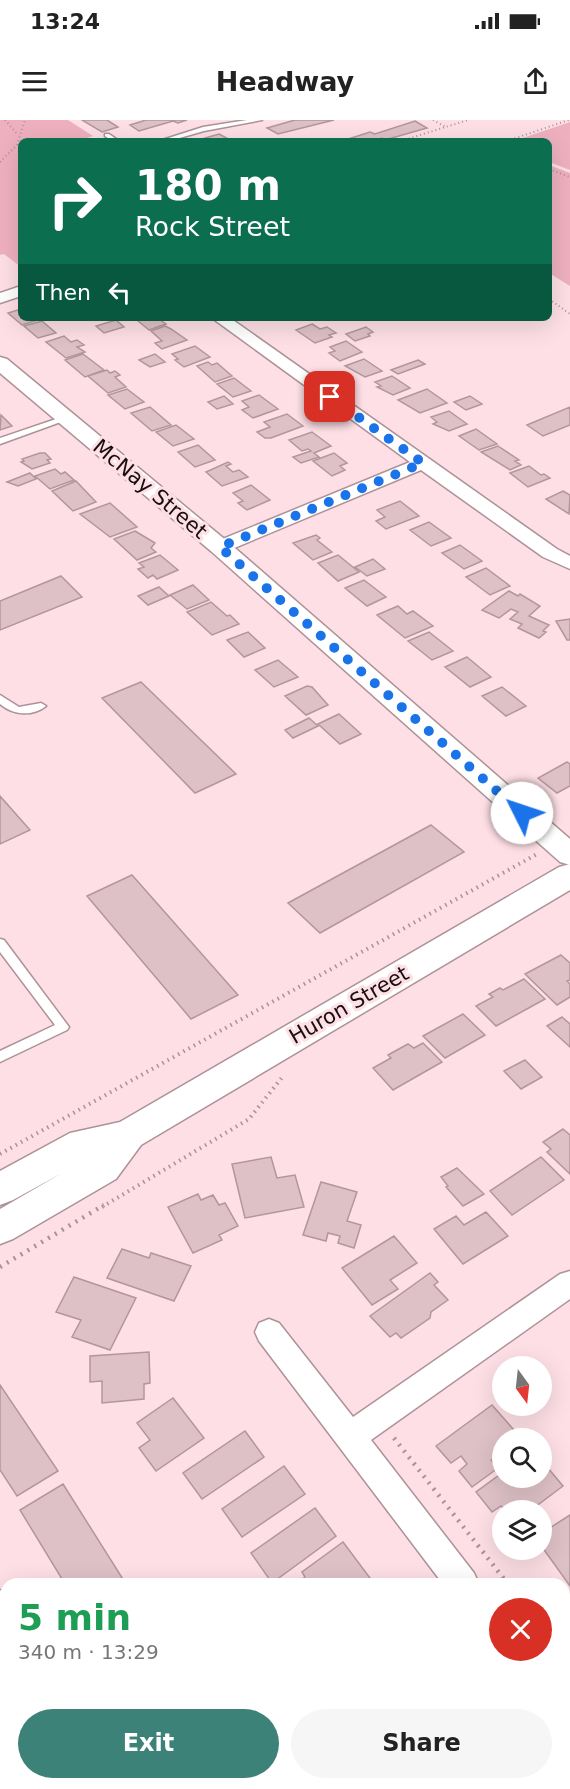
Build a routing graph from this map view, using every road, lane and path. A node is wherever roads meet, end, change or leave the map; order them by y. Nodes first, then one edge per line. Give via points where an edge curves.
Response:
1 (5, 120) edge
2 (25, 120) edge
3 (259, 120) edge
4 (433, 120) edge
5 (468, 120) edge
6 (569, 120) edge
7 (446, 127) junction
8 (107, 135) dead end
9 (18, 136) junction
10 (112, 138) edge
11 (172, 138) edge
12 (411, 138) edge
13 (516, 138) edge
14 (17, 145) joint
15 (0, 162) edge
16 (552, 170) edge
17 (570, 177) edge
18 (18, 292) edge
19 (0, 297) edge
20 (552, 300) edge
21 (570, 314) edge
22 (224, 321) edge
23 (0, 363) edge
24 (66, 419) junction
25 (0, 441) edge
26 (423, 463) junction
27 (220, 547) junction
28 (570, 563) edge
29 (0, 698) edge
30 (41, 706) dead end
31 (532, 845) dead end
32 (570, 855) edge
33 (570, 875) edge
34 (0, 943) edge
35 (0, 1058) edge
36 (285, 1075) dead end
37 (128, 1135) junction
38 (0, 1154) edge
39 (0, 1189) edge
40 (0, 1228) edge
41 (0, 1267) edge
42 (570, 1283) edge
43 (268, 1332) dead end
44 (350, 1437) junction
45 (394, 1438) dead end
46 (458, 1578) edge
47 (503, 1578) edge

1 - 9 path
2 - 9 path
3 - 11 lane
4 - 7 path
5 - 7 path
6 - 13 path
7 - 12 path
8 - 10 lane
9 - 14 path
14 - 15 path
16 - 17 path
18 - 19 street
20 - 21 path
22 - 26 street
23 - 24 street, McNay Street
24 - 25 lane
24 - 27 street, McNay Street
26 - 27 street
26 - 28 street
27 - 32 street, McNay Street
29 - 30 lane via 10,709 21,712
31 - 38 path via 540,852
33 - 37 main road, Huron Street
34 - 35 lane via 63,1027
36 - 41 path via 249,1119
37 - 39 main road, Huron Street via 83,1144
37 - 40 main road, Huron Street via 103,1168
42 - 44 street
43 - 44 street
44 - 46 street
45 - 47 path

